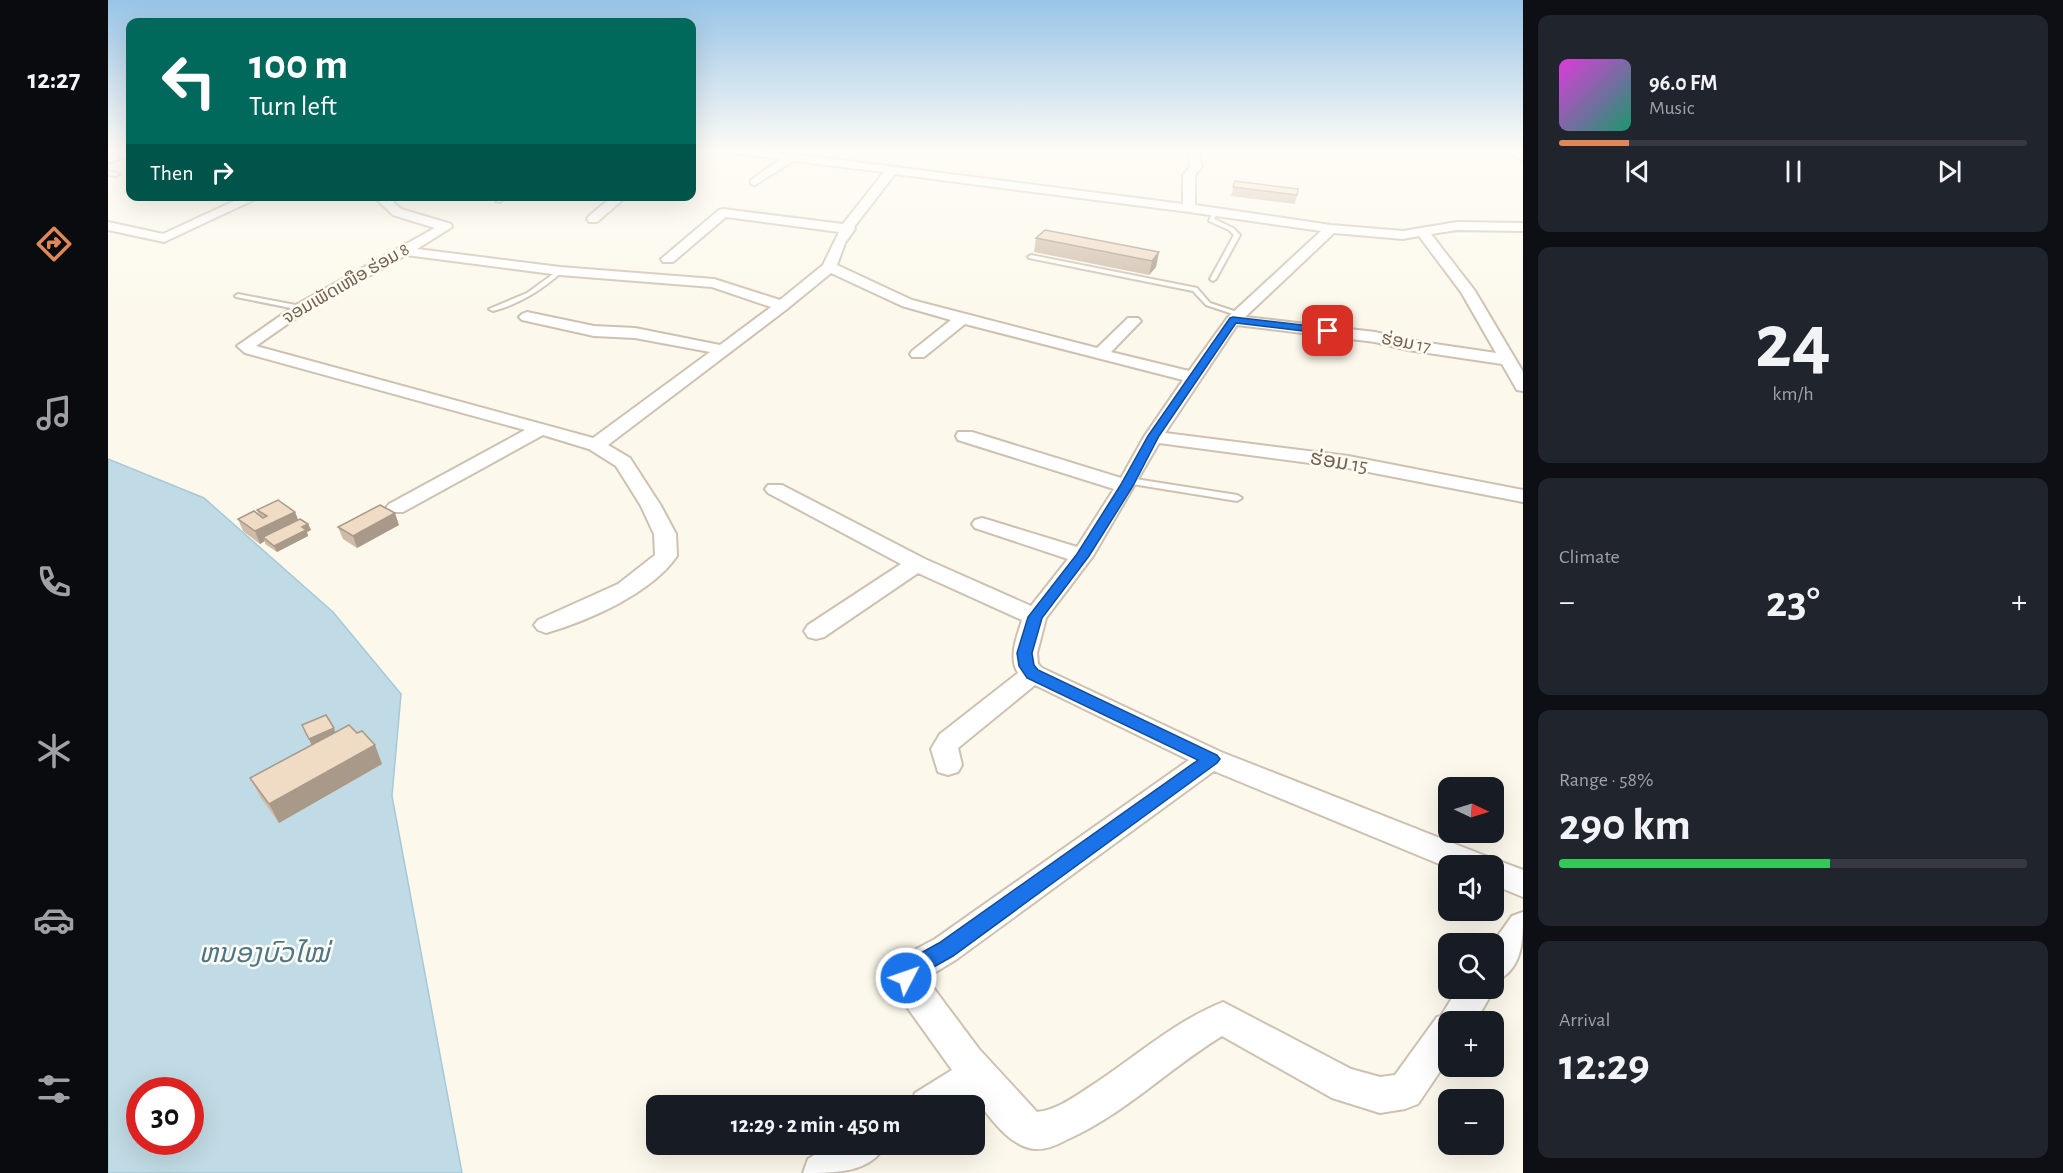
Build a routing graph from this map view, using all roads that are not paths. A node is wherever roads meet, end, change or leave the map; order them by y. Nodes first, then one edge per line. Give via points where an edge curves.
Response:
1 (237, 205) edge
2 (389, 205) edge
3 (610, 205) edge
4 (865, 205) edge
5 (1164, 205) edge
6 (1189, 205) edge
7 (1189, 208) junction
8 (1215, 212) junction
9 (593, 219) dead end
10 (108, 226) edge
11 (1523, 227) edge
12 (849, 229) junction
13 (1331, 229) junction
14 (1424, 232) junction
15 (405, 251) junction
16 (1031, 257) dead end
17 (668, 260) dead end
18 (830, 267) junction
19 (560, 271) junction
20 (1213, 279) dead end
21 (238, 296) dead end
22 (782, 306) junction
23 (301, 308) junction
24 (493, 309) dead end
25 (527, 317) dead end
26 (1236, 317) junction
27 (962, 319) junction
28 (1133, 321) dead end
29 (723, 350) junction
30 (1102, 352) junction
31 (918, 354) dead end
32 (1512, 355) edge
33 (1193, 376) junction
34 (1523, 386) edge
35 (541, 429) junction
36 (965, 436) dead end
37 (1154, 436) junction
38 (596, 445) junction
39 (1128, 484) junction
40 (775, 489) dead end
41 (1523, 496) edge
42 (1238, 498) dead end
43 (396, 508) dead end
44 (982, 524) dead end
45 (1082, 556) junction
46 (917, 564) junction
47 (1035, 617) junction
48 (546, 625) dead end
49 (816, 631) dead end
50 (1033, 674) junction
51 (1211, 759) junction
52 (948, 765) dead end
53 (1450, 855) edge
54 (1504, 876) edge
55 (1523, 884) edge
56 (1523, 926) edge
57 (1504, 953) edge
58 (1438, 1044) edge
59 (976, 1075) junction
60 (945, 1095) edge
61 (850, 1155) edge
62 (822, 1173) edge

1 - 10 street via 164,238
2 - 15 street, ຈອມເພັດເໜືອ ຮ່ອມ 8 via 397,212 446,227
3 - 9 street
4 - 12 street
5 - 7 street
6 - 7 street
7 - 8 street
8 - 13 street
8 - 20 lane via 1211,220 1237,235
11 - 14 street via 1457,226
12 - 17 street via 723,213
12 - 18 street via 831,258
13 - 14 street via 1392,235
13 - 26 street
14 - 32 street
15 - 19 street
15 - 23 street, ຈອມເພັດເໜືອ ຮ່ອມ 8
16 - 26 lane via 1195,289 1209,304
18 - 22 street
18 - 27 street via 907,303
19 - 22 street via 714,282
19 - 24 lane via 528,297
21 - 23 lane
22 - 29 street
23 - 35 street, ຈອມເພັດເໜືອ ຮ່ອມ 8 via 245,346 262,354
25 - 29 street
26 - 32 street, ຮ່ອມ 17 via 1408,345
26 - 33 street
27 - 30 street
27 - 31 street
28 - 30 street
29 - 38 street
30 - 33 street
32 - 34 street
33 - 37 street
35 - 38 street
35 - 43 street
36 - 39 street
37 - 39 street
37 - 41 street, ຮ່ອມ 15 via 1348,462
38 - 48 street via 623,462 651,506 665,534 666,556 636,584
39 - 42 lane
39 - 45 street
40 - 46 street
44 - 45 street
45 - 47 street
46 - 47 street
46 - 49 street
47 - 50 street via 1025,653 1026,666
50 - 51 street
50 - 52 street via 949,741 944,749
51 - 53 street
51 - 59 street via 946,949 908,971 906,978
54 - 55 street
56 - 57 street
58 - 59 street via 1405,1091 1380,1095 1345,1084 1223,1018 1083,1113 1050,1130 1037,1132 1023,1124
59 - 60 street
61 - 62 street

